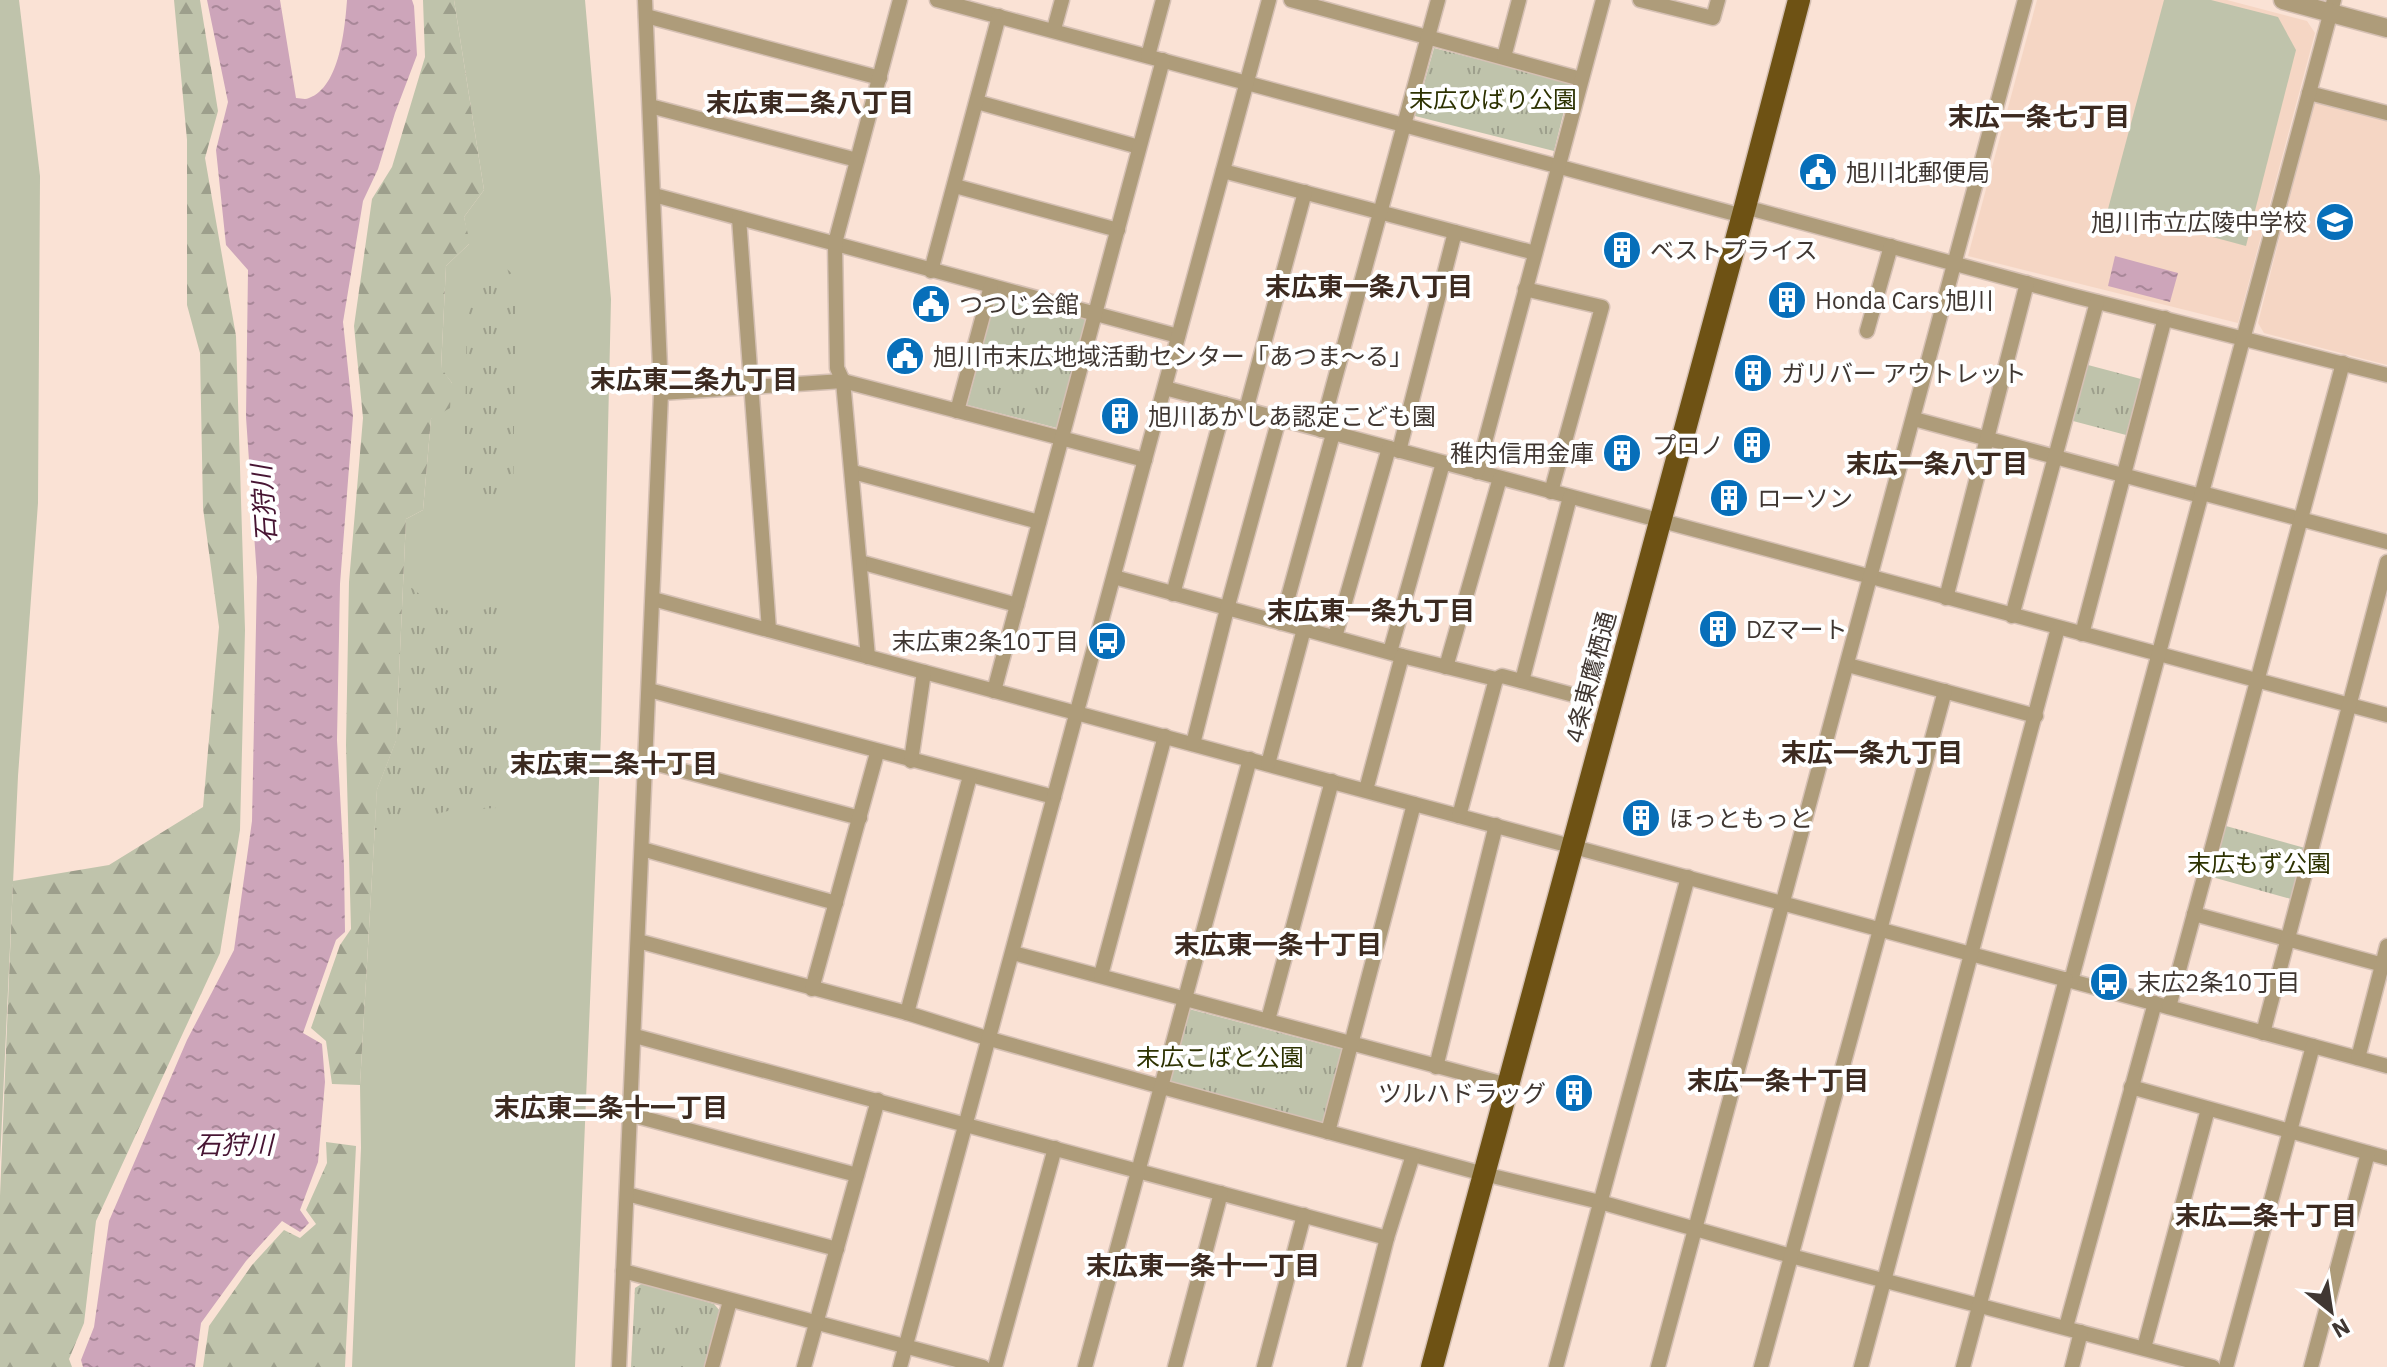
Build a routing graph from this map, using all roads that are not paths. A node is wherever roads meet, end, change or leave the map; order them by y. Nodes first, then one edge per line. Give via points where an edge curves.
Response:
1 (645, 0) edge
2 (900, 0) edge
3 (937, 0) edge
4 (1062, 0) edge
5 (1163, 0) edge
6 (1269, 0) edge
7 (1291, 0) edge
8 (1356, 0) edge
9 (1438, 0) edge
10 (1519, 0) edge
11 (1603, 0) edge
12 (1640, 0) edge
13 (1718, 0) edge
14 (1799, 0) edge
15 (2025, 0) edge
16 (2283, 0) edge
17 (2333, 6) edge
18 (646, 16) junction
19 (999, 16) junction
20 (1351, 17) junction
21 (2387, 28) edge
22 (1054, 29) junction
23 (1429, 37) junction
24 (1148, 56) junction
25 (1504, 57) junction
26 (1163, 60) junction
27 (880, 78) junction
28 (1581, 79) junction
29 (1246, 82) junction
30 (2309, 93) junction
31 (977, 102) junction
32 (650, 106) junction
33 (2387, 113) edge
34 (1404, 124) junction
35 (1139, 147) junction
36 (857, 160) junction
37 (1558, 166) junction
38 (1223, 171) junction
39 (955, 186) junction
40 (1305, 192) junction
41 (654, 195) junction
42 (1382, 212) junction
43 (1744, 212) junction
44 (739, 218) junction
45 (1118, 230) junction
46 (1455, 232) junction
47 (835, 243) junction
48 (1891, 246) junction
49 (1535, 253) junction
50 (1955, 264) junction
51 (931, 271) junction
52 (2027, 283) junction
53 (991, 286) junction
54 (1525, 289) junction
55 (2097, 302) junction
56 (1096, 314) junction
57 (2165, 318) junction
58 (1867, 331) dead end
59 (1178, 336) junction
60 (2244, 338) junction
61 (2343, 363) junction
62 (2387, 375) edge
63 (843, 381) junction
64 (752, 387) junction
65 (1165, 388) junction
66 (661, 393) junction
67 (1225, 404) junction
68 (1246, 410) junction
69 (957, 411) junction
70 (1279, 419) junction
71 (1914, 419) junction
72 (1327, 432) junction
73 (1987, 438) junction
74 (1061, 439) junction
75 (1394, 450) junction
76 (2056, 457) junction
77 (1145, 460) junction
78 (1443, 463) junction
79 (853, 472) junction
80 (1477, 472) junction
81 (2124, 476) junction
82 (1500, 478) junction
83 (1551, 492) junction
84 (2201, 494) junction
85 (1570, 497) junction
86 (2300, 520) junction
87 (1658, 521) junction
88 (1039, 522) junction
89 (2387, 542) edge
90 (860, 562) junction
91 (2387, 562) edge
92 (1114, 577) junction
93 (1871, 578) junction
94 (1173, 594) junction
95 (1946, 598) junction
96 (653, 599) junction
97 (1017, 605) junction
98 (1227, 609) junction
99 (2012, 616) junction
100 (1281, 623) junction
101 (2058, 628) junction
102 (1304, 629) junction
103 (769, 630) junction
104 (2082, 634) junction
105 (1335, 637) junction
106 (1396, 654) junction
107 (2158, 654) junction
108 (868, 657) junction
109 (1848, 665) junction
110 (1446, 667) junction
111 (924, 672) junction
112 (1496, 679) junction
113 (2258, 680) junction
114 (1522, 681) junction
115 (649, 690) junction
116 (994, 691) junction
117 (1945, 691) junction
118 (1585, 698) dead end
119 (2350, 705) junction
120 (1077, 712) junction
121 (2387, 715) edge
122 (2036, 716) junction
123 (1165, 736) junction
124 (1193, 744) junction
125 (877, 753) junction
126 (1250, 759) junction
127 (646, 761) junction
128 (911, 761) junction
129 (1268, 764) junction
130 (970, 776) junction
131 (1332, 781) junction
132 (1366, 790) junction
133 (1054, 797) junction
134 (1414, 804) junction
135 (1459, 816) junction
136 (860, 818) junction
137 (1496, 825) junction
138 (1572, 846) junction
139 (642, 849) junction
140 (1688, 877) junction
141 (836, 903) junction
142 (1783, 903) junction
143 (2194, 914) junction
144 (1879, 929) junction
145 (2287, 939) junction
146 (638, 941) junction
147 (2387, 946) edge
148 (1013, 953) junction
149 (1971, 954) junction
150 (2384, 966) edge
151 (1101, 975) junction
152 (2068, 980) junction
153 (812, 989) junction
154 (1184, 999) junction
155 (2162, 1005) junction
156 (907, 1013) junction
157 (1268, 1020) junction
158 (2263, 1033) junction
159 (635, 1036) junction
160 (990, 1039) junction
161 (1351, 1044) junction
162 (2313, 1046) junction
163 (2358, 1058) junction
164 (2387, 1066) edge
165 (1436, 1067) junction
166 (1508, 1085) junction
167 (1162, 1087) junction
168 (2131, 1087) junction
169 (878, 1100) junction
170 (2208, 1109) junction
171 (632, 1115) junction
172 (966, 1124) junction
173 (2290, 1130) junction
174 (1328, 1132) junction
175 (1055, 1148) junction
176 (2368, 1153) junction
177 (1413, 1155) junction
178 (2387, 1158) edge
179 (1137, 1170) junction
180 (1484, 1174) junction
181 (857, 1175) junction
182 (1221, 1193) junction
183 (627, 1194) junction
184 (1600, 1202) junction
185 (1304, 1215) junction
186 (1696, 1228) junction
187 (1387, 1238) junction
188 (837, 1249) junction
189 (1791, 1256) junction
190 (623, 1271) junction
191 (1885, 1280) junction
192 (730, 1301) junction
193 (1980, 1304) junction
194 (817, 1322) junction
195 (2074, 1330) junction
196 (905, 1347) junction
197 (2144, 1348) junction
198 (2172, 1362) edge
199 (619, 1367) edge
200 (712, 1367) edge
201 (804, 1367) edge
202 (900, 1367) edge
203 (983, 1367) edge
204 (995, 1367) edge
205 (1085, 1367) edge
206 (1175, 1367) edge
207 (1264, 1367) edge
208 (1354, 1367) edge
209 (1432, 1367) edge
210 (1556, 1367) edge
211 (1658, 1367) edge
212 (1761, 1367) edge
213 (1861, 1367) edge
214 (1963, 1367) edge
215 (2072, 1367) edge
216 (2213, 1367) edge
217 (2226, 1367) edge
218 (2311, 1367) edge

1 - 18 street
2 - 27 street
3 - 19 street
4 - 22 street
5 - 24 street
6 - 29 street
7 - 20 street
8 - 20 street
9 - 23 street
10 - 25 street
11 - 28 street
12 - 13 street via 1713,18
14 - 43 highway, 4条東鷹栖通
15 - 50 street
16 - 17 street
17 - 21 street
17 - 30 street
18 - 27 street
18 - 32 street
19 - 22 street
19 - 31 street
20 - 23 street
22 - 24 street
23 - 25 street
23 - 34 street
24 - 26 street
25 - 28 street
26 - 29 street
26 - 35 street
27 - 36 street
28 - 37 street
29 - 34 street
29 - 38 street
30 - 33 street
30 - 60 street
31 - 35 street
31 - 39 street
32 - 36 street
32 - 41 street
34 - 37 street
34 - 42 street
35 - 45 street
36 - 47 street
37 - 43 street
37 - 49 street
38 - 40 street
38 - 59 street
39 - 45 street
39 - 51 street
40 - 42 street
40 - 68 street
41 - 44 street
41 - 66 street
42 - 46 street
42 - 72 street
43 - 48 street
43 - 87 highway, 4条東鷹栖通
44 - 47 street
44 - 64 street
45 - 56 street
46 - 49 street
46 - 75 street
47 - 51 street
47 - 63 street via 837,368
48 - 50 street
48 - 58 street
49 - 54 street
50 - 52 street
50 - 71 street
51 - 53 street
52 - 55 street
52 - 73 street
53 - 56 street
53 - 69 street
54 - 80 street
54 - 83 street via 1602,307
55 - 57 street
55 - 76 street
56 - 59 street
56 - 74 street
57 - 60 street
57 - 81 street
59 - 65 street
60 - 61 street
60 - 84 street
61 - 62 street
61 - 86 street
63 - 64 street
63 - 69 street
63 - 79 street
64 - 66 street
64 - 103 street
65 - 67 street
65 - 77 street
66 - 96 street
67 - 68 street
67 - 94 street
68 - 70 street
69 - 74 street
70 - 72 street
70 - 98 street
71 - 73 street
71 - 93 street
72 - 75 street
72 - 100 street
73 - 76 street
73 - 95 street
74 - 77 street
74 - 88 street
75 - 78 street
75 - 105 street
76 - 81 street
76 - 99 street
77 - 92 street
78 - 80 street
78 - 106 street
79 - 88 street
79 - 90 street
80 - 82 street
81 - 84 street
81 - 104 street
82 - 83 street
82 - 110 street
83 - 85 street
84 - 86 street
84 - 107 street
85 - 87 street
85 - 114 street
86 - 89 street
86 - 113 street
87 - 93 street
87 - 138 highway, 4条東鷹栖通
88 - 97 street
90 - 97 street
90 - 108 street
91 - 119 street
92 - 94 street
92 - 120 street
93 - 95 street
93 - 109 street
94 - 98 street
95 - 99 street
96 - 103 street
96 - 115 street
97 - 116 street
98 - 100 street
98 - 124 street
99 - 101 street
100 - 102 street
101 - 104 street
101 - 122 street
102 - 105 street
102 - 129 street
103 - 108 street
104 - 107 street
105 - 106 street
106 - 110 street
106 - 132 street
107 - 113 street
107 - 152 street
108 - 111 street
109 - 117 street
109 - 142 street
110 - 112 street
111 - 116 street
111 - 128 street
112 - 114 street
112 - 135 street
113 - 119 street
113 - 143 street
114 - 118 street
115 - 125 street
115 - 127 street
116 - 120 street
117 - 122 street
117 - 144 street
119 - 121 street
119 - 145 street
120 - 123 street
120 - 133 street
122 - 149 street
123 - 124 street
123 - 151 street
124 - 126 street
125 - 128 street
125 - 136 street
126 - 129 street
126 - 154 street
127 - 136 street
127 - 139 street
128 - 130 street
129 - 131 street
130 - 133 street
130 - 156 street
131 - 132 street
131 - 157 street
132 - 134 street
133 - 148 street
134 - 135 street
134 - 161 street
135 - 137 street
136 - 141 street
137 - 138 street
137 - 165 street
138 - 140 street
138 - 166 highway, 4条東鷹栖通
139 - 141 street
139 - 146 street
140 - 142 street
140 - 184 street
141 - 153 street
142 - 144 street
142 - 186 street
143 - 145 street
143 - 155 street
144 - 149 street
144 - 189 street
145 - 150 street
145 - 158 street
146 - 153 street
146 - 159 street
147 - 150 street
148 - 151 street
148 - 160 street
149 - 152 street
149 - 191 street
150 - 163 street
151 - 154 street
152 - 155 street
152 - 193 street
153 - 156 street
154 - 157 street
154 - 167 street
155 - 158 street
155 - 168 street
156 - 160 street
157 - 161 street
158 - 162 street
159 - 169 street
159 - 171 street
160 - 167 street
160 - 172 street
161 - 165 street
161 - 174 street
162 - 163 street
162 - 173 street
163 - 164 street
165 - 166 street
166 - 180 highway, 4条東鷹栖通
167 - 174 street
167 - 179 street
168 - 170 street
168 - 195 street
169 - 172 street
169 - 181 street
170 - 173 street
170 - 197 street
171 - 181 street
171 - 183 street
172 - 175 street
172 - 196 street
173 - 176 street
173 - 217 street
174 - 177 street
175 - 179 street
175 - 204 street
176 - 178 street
176 - 218 street
177 - 180 street
177 - 187 street
179 - 182 street
179 - 205 street
180 - 184 street
180 - 209 highway, 4条東鷹栖通
181 - 188 street
182 - 185 street
182 - 206 street
183 - 188 street
183 - 190 street
184 - 186 street
184 - 210 street
185 - 187 street
185 - 207 street
186 - 189 street
186 - 211 street
187 - 208 street
188 - 194 street
189 - 191 street
189 - 212 street
190 - 192 street
190 - 199 street
191 - 193 street
191 - 213 street
192 - 194 street
192 - 200 street
193 - 195 street
193 - 214 street
194 - 196 street
194 - 201 street
195 - 197 street
195 - 215 street
196 - 202 street
196 - 203 street
197 - 198 street
198 - 216 street

